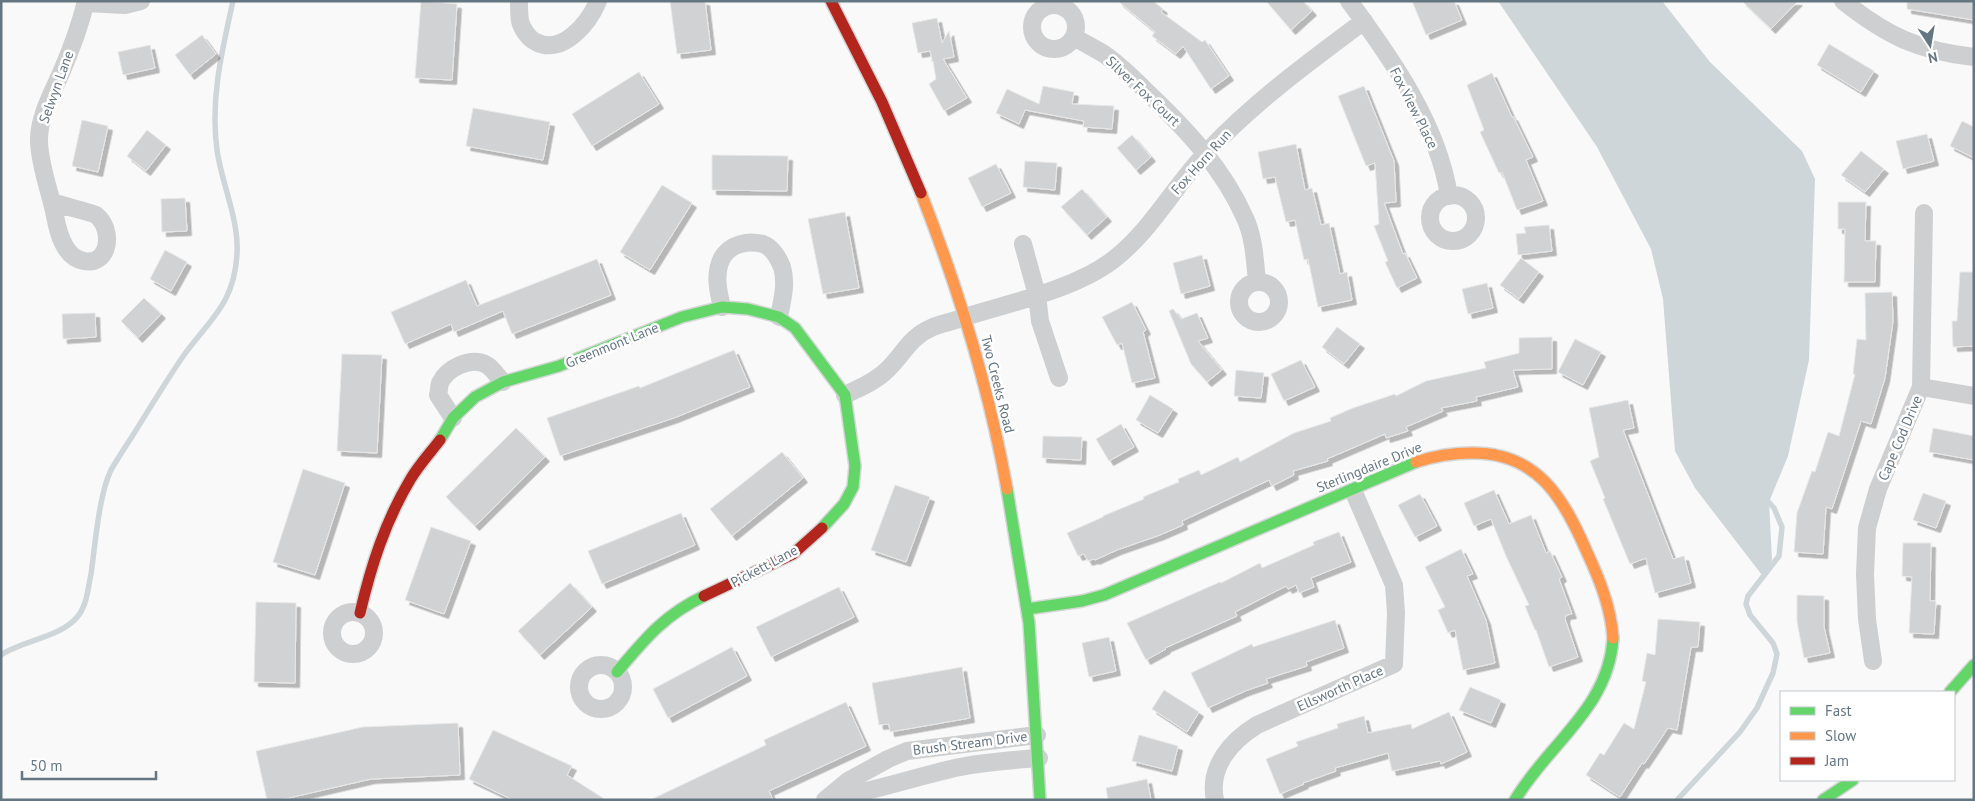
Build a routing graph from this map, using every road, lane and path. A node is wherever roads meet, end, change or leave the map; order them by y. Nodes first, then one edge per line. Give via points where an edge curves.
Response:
1 (141, 1) edge
2 (519, 1) edge
3 (598, 1) edge
4 (831, 1) edge
5 (1349, 1) edge
6 (1843, 1) edge
7 (86, 2) edge
8 (1364, 21) junction
9 (1074, 37) dead end
10 (1974, 57) edge
11 (1206, 152) junction
12 (1449, 196) dead end
13 (52, 202) dead end
14 (1924, 213) dead end
15 (1023, 244) dead end
16 (1257, 282) dead end
17 (1037, 295) junction
18 (722, 308) junction
19 (779, 317) junction
20 (965, 317) junction
21 (1059, 378) dead end
22 (503, 382) junction
23 (1922, 386) junction
24 (845, 396) junction
25 (1974, 396) edge
26 (452, 418) junction
27 (1352, 488) junction
28 (1027, 609) junction
29 (360, 613) dead end
30 (1874, 661) dead end
31 (1974, 665) edge
32 (617, 672) dead end
33 (1951, 691) edge
34 (1037, 735) junction
35 (1039, 758) junction
36 (1852, 781) edge
37 (826, 799) edge
38 (1040, 800) edge
39 (1216, 800) edge
40 (1514, 800) edge
41 (1823, 800) edge

1 - 7 street, Selwyn Lane via 125,4
2 - 3 street via 520,21 532,40 543,46 567,41
4 - 20 street, Two Creeks Road via 902,144
5 - 8 street, Fox View Place
6 - 10 street via 1885,31 1913,44 1943,54
7 - 13 street, Selwyn Lane via 38,140
8 - 11 street, Fox Horn Run via 1289,78
8 - 12 street, Fox View Place via 1410,93 1442,163
9 - 11 street, Silver Fox Court via 1104,54 1131,76
11 - 16 street, Silver Fox Court via 1246,219
11 - 17 street, Fox Horn Run via 1138,237 1113,260
14 - 23 street, Cape Cod Drive
15 - 17 street
17 - 20 street, Fox Horn Run
17 - 21 street via 1040,321
18 - 19 street, Greenmont Lane via 748,309
18 - 19 street via 717,286 722,258 731,247 744,243 764,244 774,252 782,268 784,289
18 - 22 street, Greenmont Lane via 682,317 559,366
19 - 24 street, Greenmont Lane via 795,328
20 - 24 street via 917,335 884,373
20 - 28 street, Two Creeks Road via 1011,507
22 - 26 street, Greenmont Lane via 475,398
22 - 26 street via 486,364 461,364 450,371 441,383 438,395
23 - 25 street
23 - 30 street, Cape Cod Drive via 1878,489 1867,528 1867,619
24 - 32 street, Pickett Lane via 856,466 853,487 844,504 818,533 793,554 690,603 670,616 653,630
26 - 29 street, Greenmont Lane via 391,514 369,573
27 - 28 street, Sterlingdaire Drive via 1104,595
27 - 39 street, Ellsworth Place via 1394,585 1394,664 1257,724 1241,735 1219,764 1214,780
27 - 40 street, Sterlingdaire Drive via 1436,456 1480,453 1504,456 1523,463 1540,476 1572,517 1609,607 1613,625 1609,668 1595,700 1523,783
28 - 34 street, Two Creeks Road
31 - 33 street
34 - 35 street, Two Creeks Road
34 - 37 street, Brush Stream Drive via 907,751 848,780
35 - 37 street, Brush Stream Drive via 956,768 858,794
35 - 38 street, Two Creeks Road
36 - 41 street

